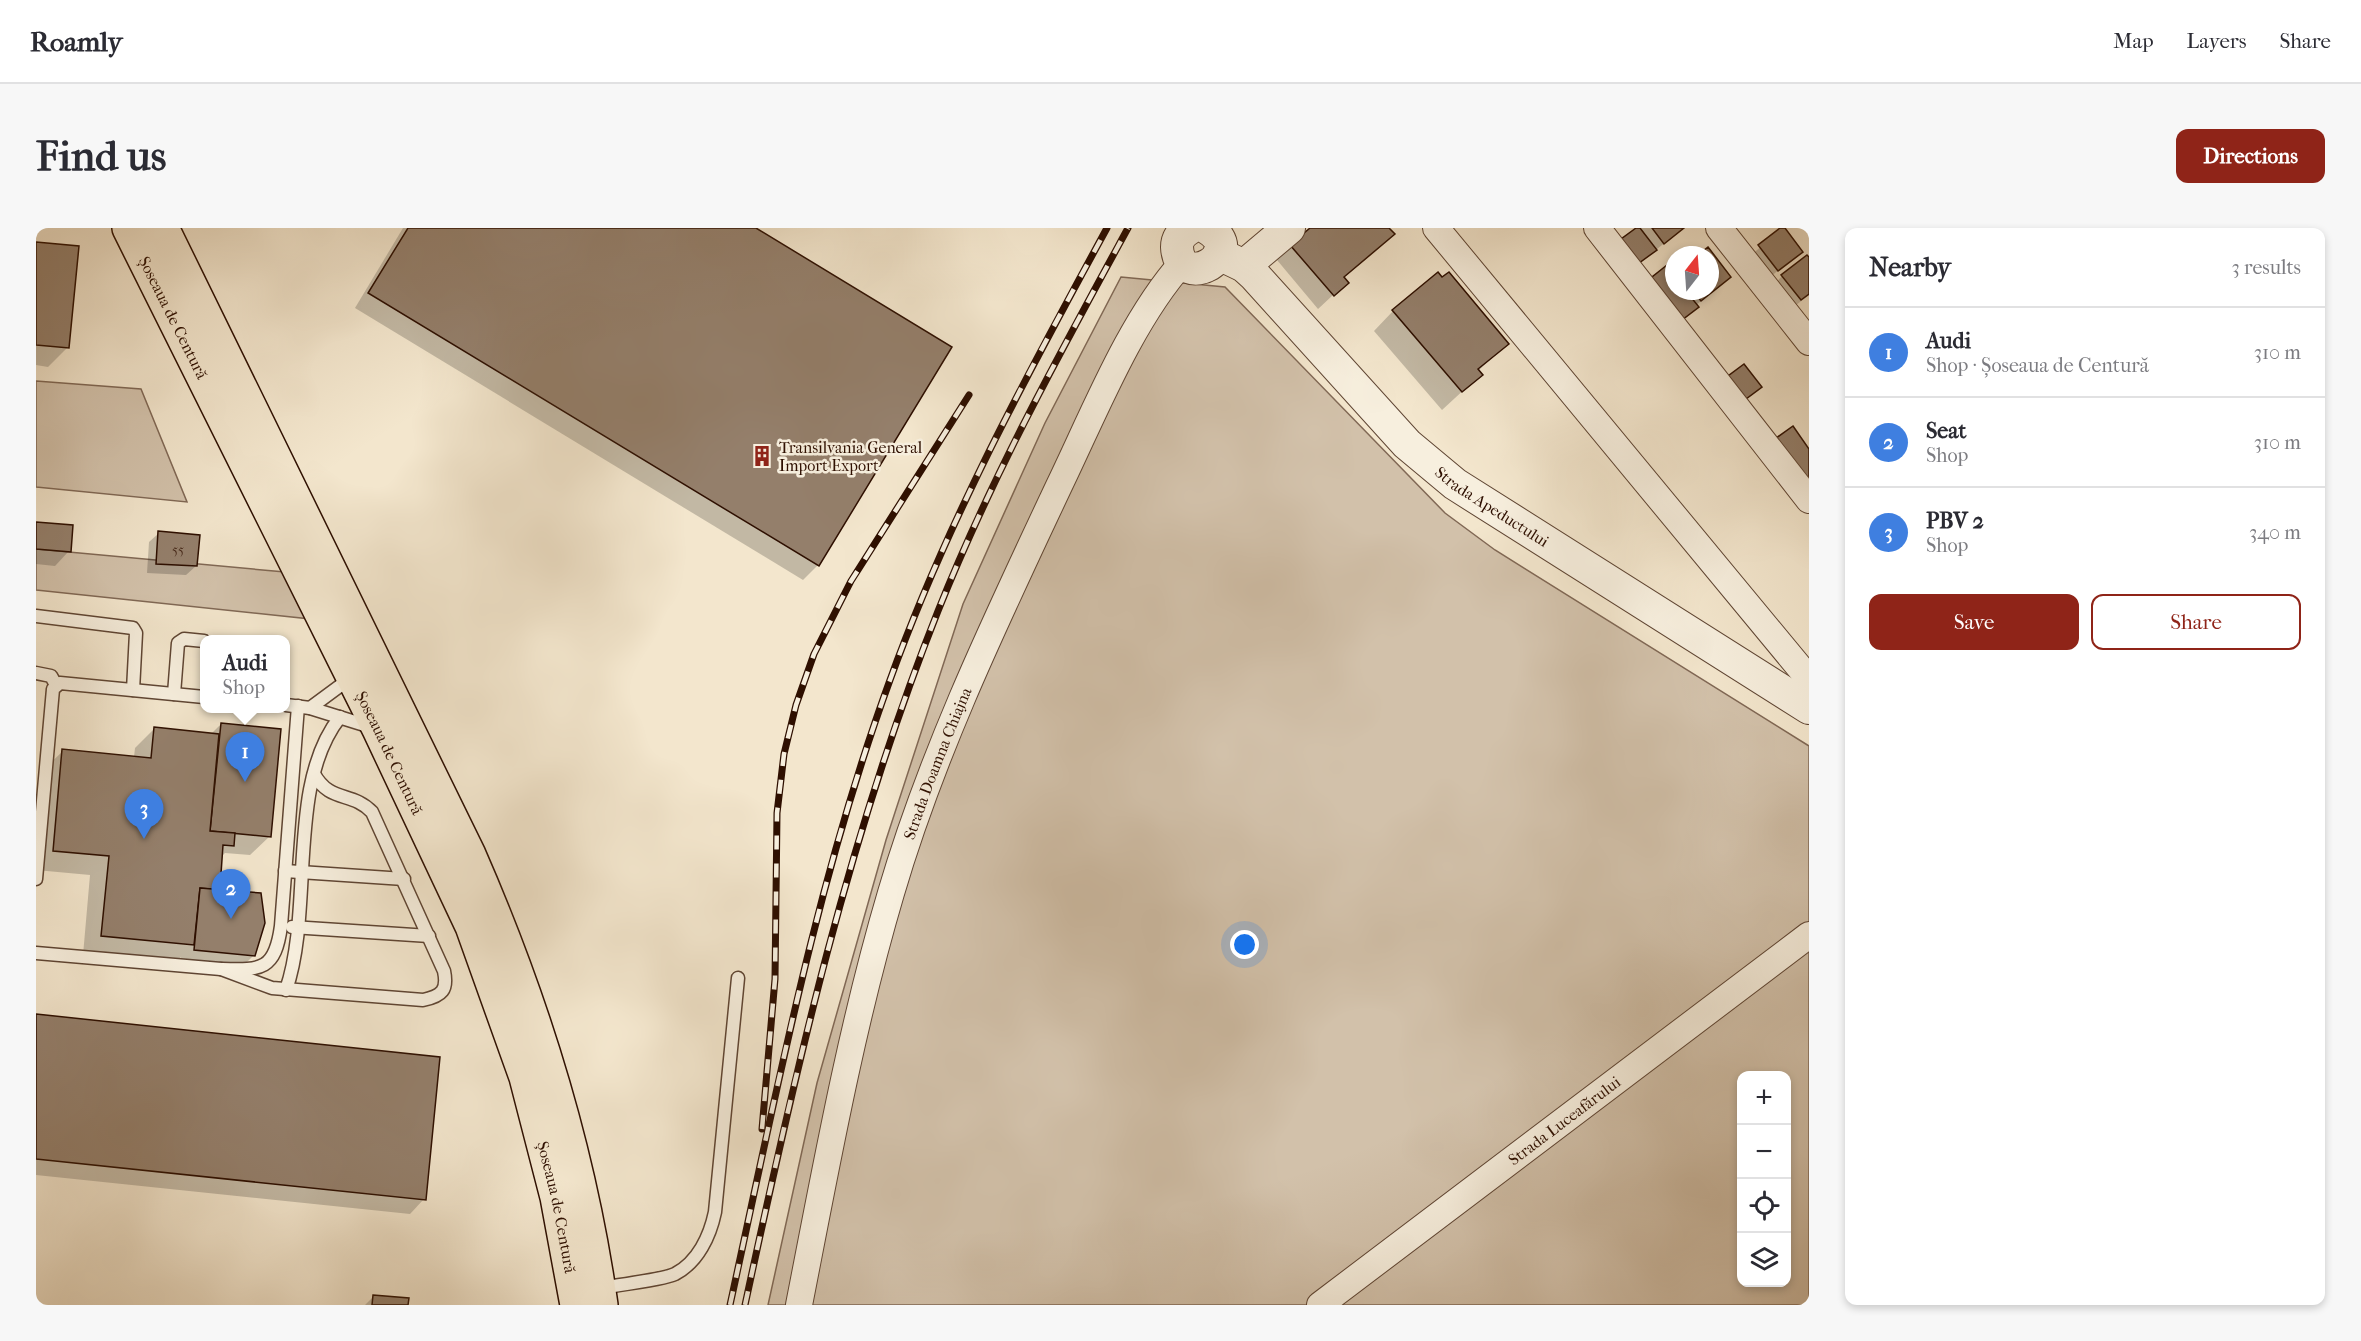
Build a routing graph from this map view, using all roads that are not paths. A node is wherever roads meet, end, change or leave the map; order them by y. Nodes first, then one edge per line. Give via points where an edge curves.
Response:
1 (129, 228) edge
2 (162, 228) edge
3 (1190, 228) edge
4 (1289, 228) edge
5 (1436, 228) edge
6 (1597, 228) edge
7 (1719, 228) edge
8 (1224, 249) edge
9 (1183, 262) junction
10 (1809, 342) edge
11 (1809, 500) edge
12 (36, 616) edge
13 (200, 640) edge
14 (36, 673) edge
15 (353, 676) junction
16 (1809, 679) edge
17 (56, 685) junction
18 (133, 690) junction
19 (174, 694) junction
20 (200, 697) edge
21 (298, 706) edge
22 (1809, 708) edge
23 (340, 717) junction
24 (379, 729) junction
25 (314, 774) junction
26 (285, 871) junction
27 (302, 872) junction
28 (36, 879) edge
29 (404, 879) junction
30 (281, 926) junction
31 (298, 927) junction
32 (1809, 935) edge
33 (429, 936) junction
34 (36, 953) edge
35 (221, 969) junction
36 (738, 978) dead end
37 (286, 990) junction
38 (592, 1299) edge
39 (799, 1305) edge
40 (1320, 1305) edge

1 - 15 main road, Șoseaua de Centură
2 - 38 main road, Șoseaua de Centură via 489,900 542,1041 575,1163
3 - 9 street via 1178,242
4 - 8 street
5 - 16 street
6 - 11 street
7 - 10 street
8 - 9 street via 1206,268 1194,268
8 - 22 street, Strada Apeductului via 1428,463
9 - 39 street, Strada Doamna Chiajna via 1153,301 1099,402 1003,605 919,811 872,963
12 - 18 lane via 133,628
13 - 19 lane via 184,639 178,643
14 - 17 lane via 51,676
15 - 21 lane
15 - 24 main road, Șoseaua de Centură
17 - 18 lane
17 - 28 lane
18 - 19 lane
19 - 20 lane
21 - 23 lane
21 - 26 lane
23 - 24 lane
23 - 25 lane via 322,746
24 - 38 main road, Șoseaua de Centură via 472,926 526,1077 557,1197
25 - 27 lane
25 - 29 lane via 328,792 365,804 372,812
26 - 27 lane
26 - 30 lane
27 - 29 lane
27 - 31 lane
29 - 33 lane
30 - 31 lane
30 - 35 lane via 277,950 265,964 246,970
31 - 33 lane
31 - 37 lane via 295,960
32 - 40 street, Strada Luceafărului
33 - 37 lane via 446,982 436,997 423,1000
34 - 35 lane
35 - 37 lane
36 - 38 lane via 715,1212 707,1238 693,1259 674,1275

